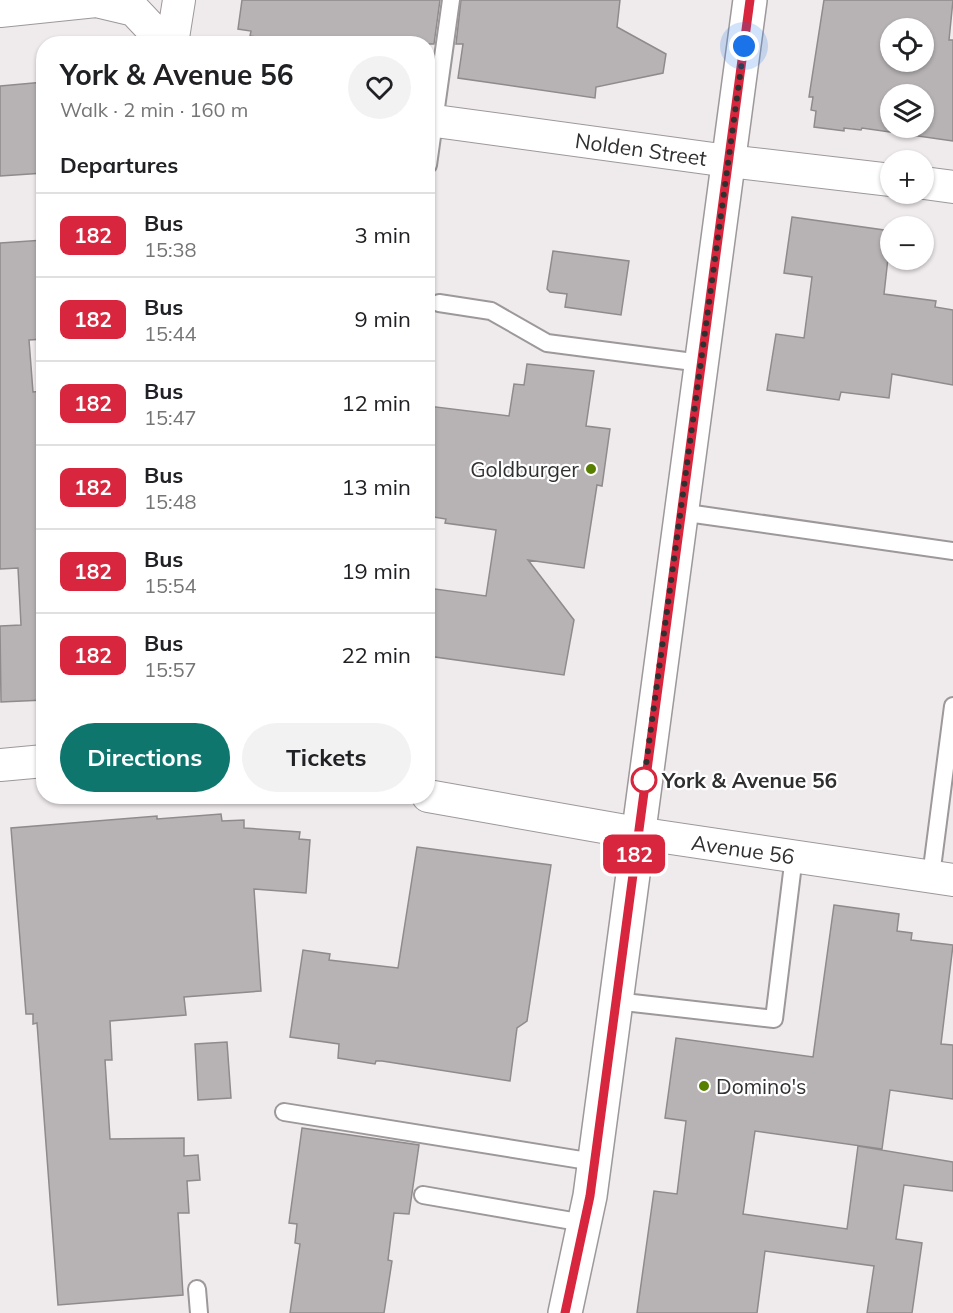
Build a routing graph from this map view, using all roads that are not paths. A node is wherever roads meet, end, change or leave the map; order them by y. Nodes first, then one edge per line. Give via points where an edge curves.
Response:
1 (179, 0) edge
2 (451, 0) edge
3 (750, 0) edge
4 (0, 11) edge
5 (158, 36) edge
6 (173, 36) edge
7 (435, 97) edge
8 (435, 122) edge
9 (728, 161) junction
10 (880, 179) edge
11 (934, 184) edge
12 (953, 187) edge
13 (439, 303) dead end
14 (701, 363) junction
15 (680, 512) junction
16 (953, 551) edge
17 (953, 706) edge
18 (36, 762) edge
19 (0, 765) edge
20 (435, 797) edge
21 (637, 833) junction
22 (794, 856) junction
23 (942, 878) edge
24 (615, 1001) junction
25 (284, 1112) dead end
26 (594, 1162) junction
27 (423, 1195) dead end
28 (584, 1223) junction
29 (197, 1289) dead end
30 (199, 1313) edge
31 (565, 1313) edge

1 - 6 street
2 - 7 lane
3 - 9 main road
4 - 5 street via 96,1 134,10
8 - 9 street, Nolden Street
9 - 10 street, Nolden Street
9 - 14 main road
11 - 12 street
13 - 14 lane via 491,311 547,343
14 - 15 main road
15 - 16 lane
15 - 21 main road
17 - 23 lane
18 - 19 street
20 - 21 street, Avenue 56
21 - 22 street, Avenue 56
21 - 24 main road
22 - 23 street, Avenue 56
22 - 24 lane via 774,1019
24 - 26 main road
25 - 26 lane
26 - 28 main road
27 - 28 lane
28 - 31 main road
29 - 30 lane

